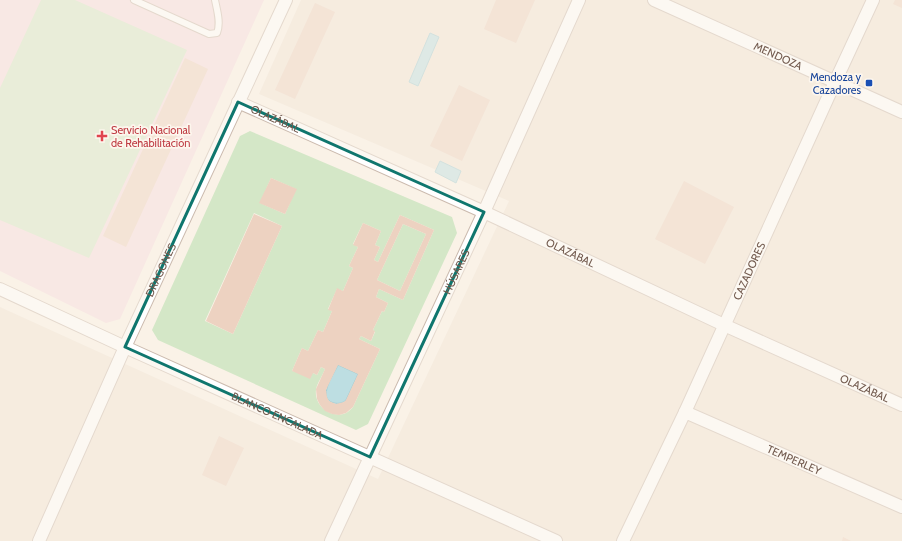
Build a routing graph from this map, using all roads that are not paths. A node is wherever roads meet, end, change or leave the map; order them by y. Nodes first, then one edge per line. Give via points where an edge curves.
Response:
1 (134, 0) edge
2 (215, 0) edge
3 (286, 0) edge
4 (579, 0) edge
5 (654, 0) edge
6 (873, 0) edge
7 (834, 82) junction
8 (238, 102) junction
9 (902, 112) edge
10 (484, 212) junction
11 (0, 288) edge
12 (724, 325) junction
13 (125, 347) junction
14 (902, 405) edge
15 (685, 412) junction
16 (370, 457) junction
17 (902, 507) edge
18 (39, 541) edge
19 (331, 541) edge
20 (556, 541) edge
21 (622, 541) edge

1 - 2 lane via 209,34 216,33 219,28
3 - 8 street, DRAGONES
4 - 10 street, HÚSARES
5 - 7 street, MENDOZA
6 - 7 street, CAZADORES
7 - 9 street, MENDOZA
7 - 12 street, CAZADORES
8 - 10 street, OLAZÁBAL
8 - 13 street, DRAGONES
10 - 12 street, OLAZÁBAL
10 - 16 street, HÚSARES
11 - 13 street, BLANCO ENCALADA
12 - 14 street, OLAZÁBAL
12 - 15 street, CAZADORES
13 - 16 street, BLANCO ENCALADA
13 - 18 street, DRAGONES
15 - 17 street, TEMPERLEY
15 - 21 street, CAZADORES
16 - 19 street, HÚSARES
16 - 20 street, BLANCO ENCALADA

